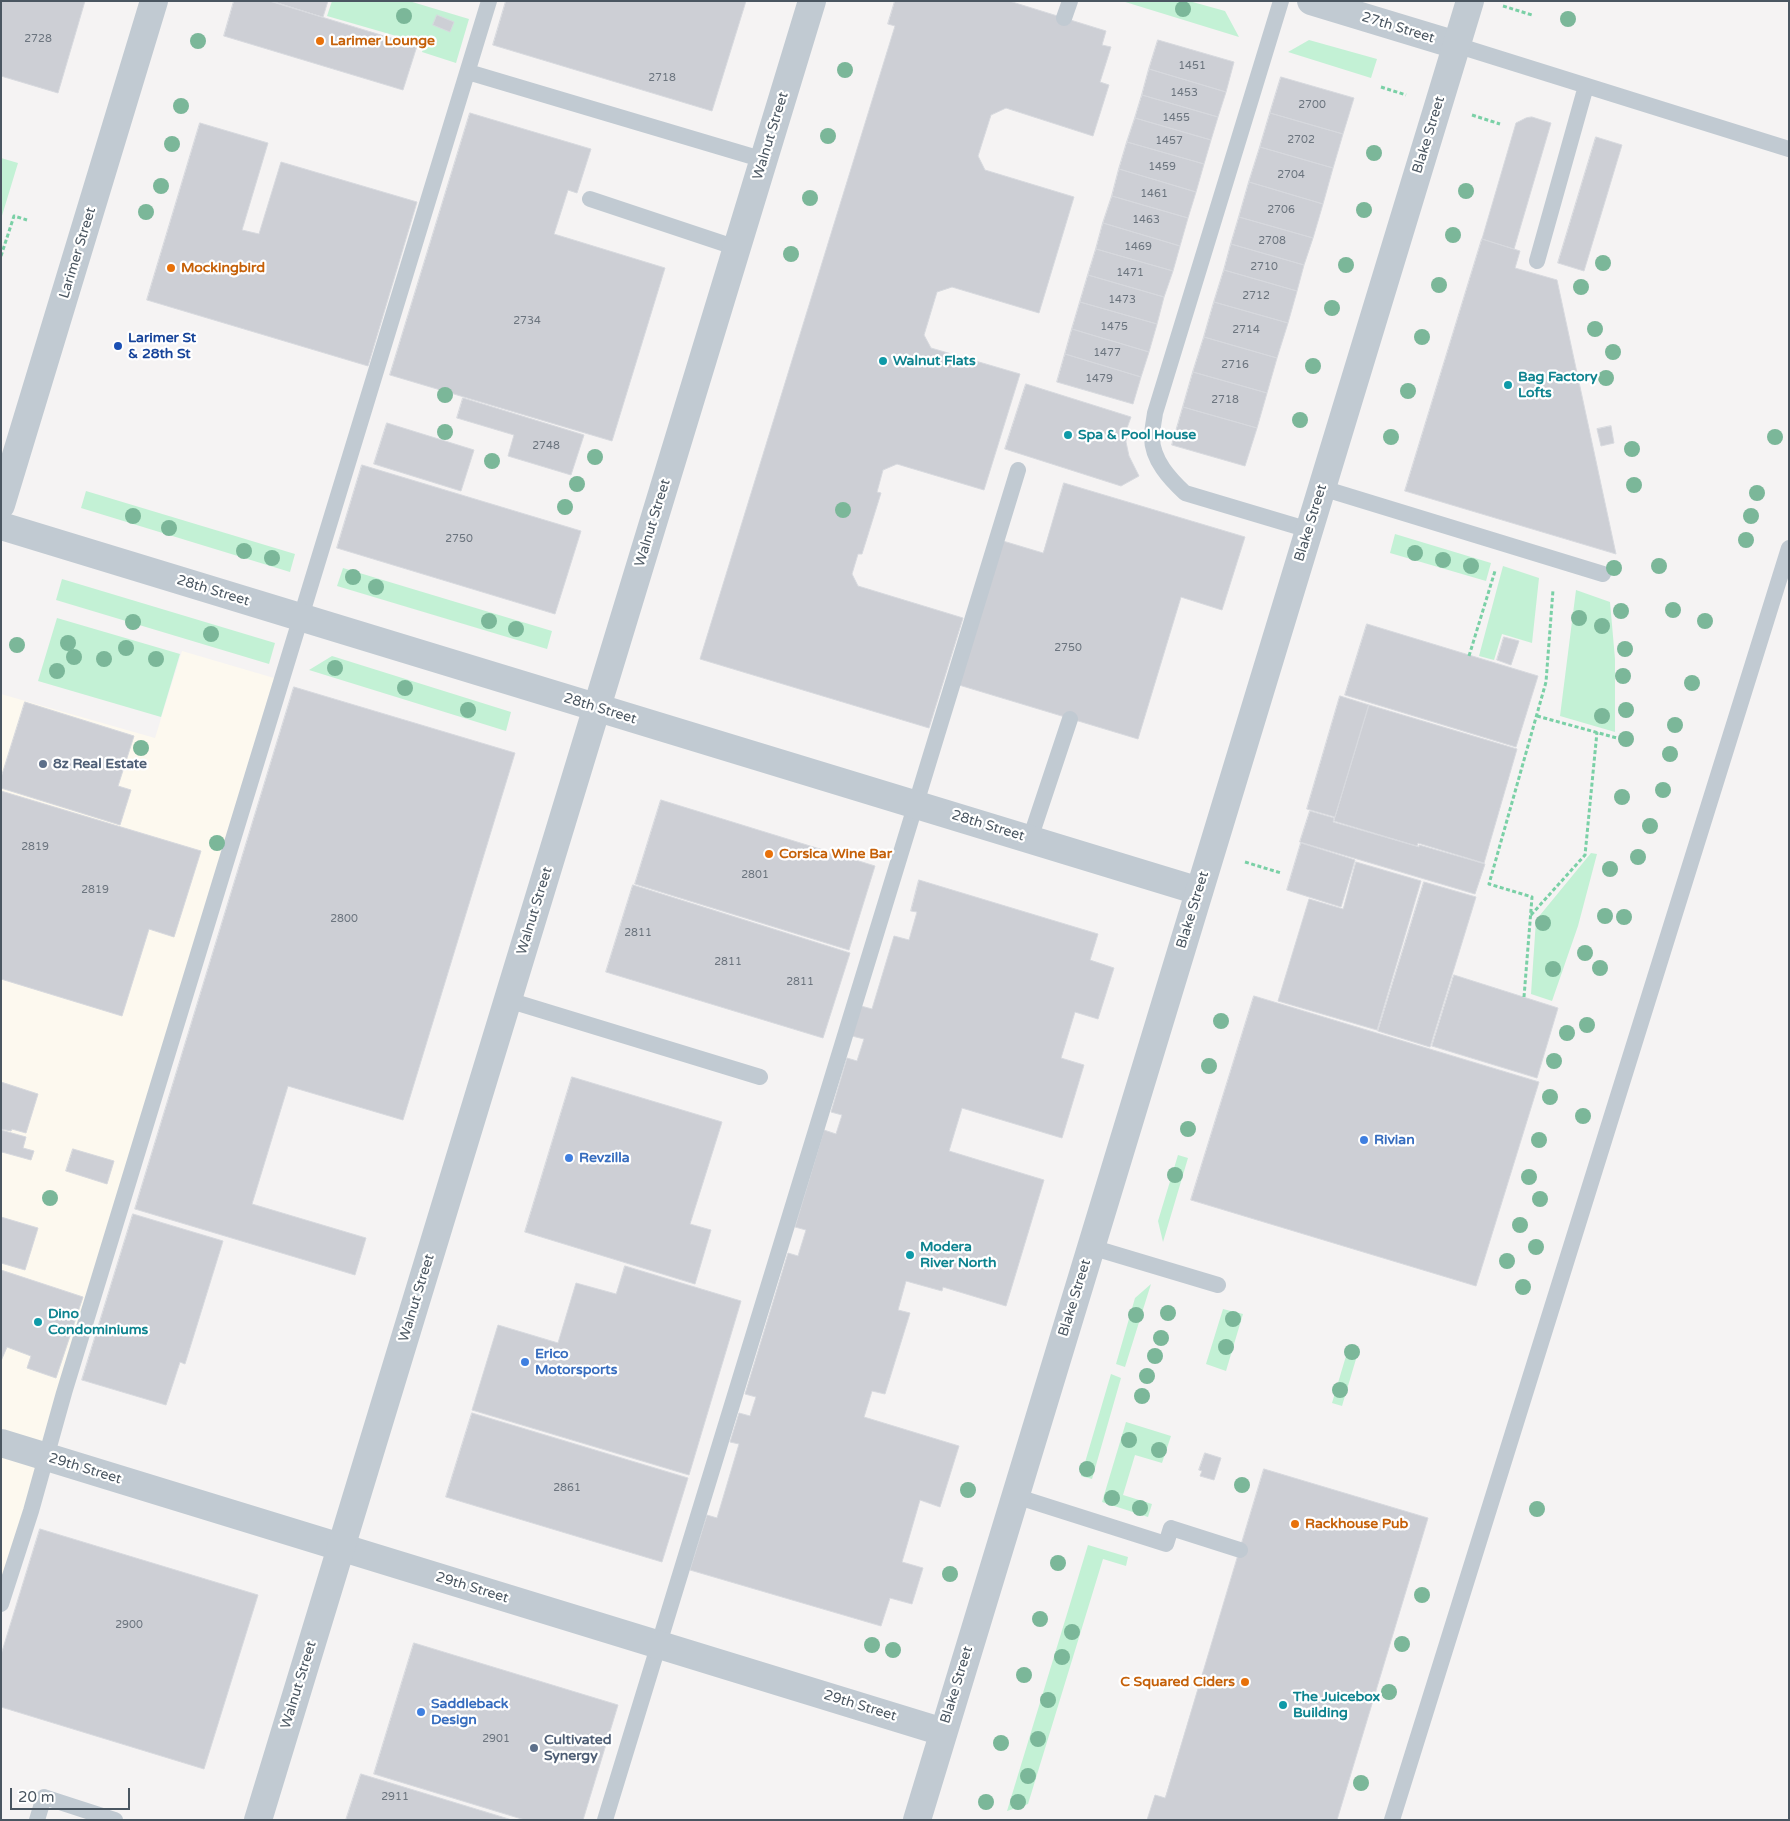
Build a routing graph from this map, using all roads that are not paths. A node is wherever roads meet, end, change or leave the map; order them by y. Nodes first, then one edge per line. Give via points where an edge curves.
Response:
1 (154, 1) edge
2 (489, 1) edge
3 (812, 1) edge
4 (1070, 1) edge
5 (1281, 1) edge
6 (1311, 1) edge
7 (1482, 3) edge
8 (1064, 18) dead end
9 (1456, 45) junction
10 (468, 72) junction
11 (1586, 86) junction
12 (1789, 149) edge
13 (764, 160) junction
14 (590, 199) dead end
15 (737, 248) junction
16 (1536, 261) dead end
17 (1018, 470) dead end
18 (1322, 488) junction
19 (1, 505) edge
20 (1, 526) edge
21 (1309, 530) junction
22 (1789, 548) edge
23 (1603, 574) dead end
24 (1785, 574) edge
25 (300, 618) junction
26 (597, 708) junction
27 (1070, 719) dead end
28 (916, 805) junction
29 (1030, 839) junction
30 (1199, 891) junction
31 (508, 1000) junction
32 (760, 1077) dead end
33 (1091, 1247) junction
34 (1218, 1285) dead end
35 (1, 1443) edge
36 (45, 1456) junction
37 (1015, 1496) junction
38 (342, 1547) junction
39 (1240, 1550) dead end
40 (1, 1604) edge
41 (659, 1644) junction
42 (943, 1732) junction
43 (37, 1820) edge
44 (115, 1820) edge
45 (258, 1820) edge
46 (605, 1820) edge
47 (917, 1820) edge
48 (1392, 1820) edge

1 - 19 street, Larimer Street
2 - 10 lane
3 - 13 street, Walnut Street
4 - 8 lane
5 - 21 lane via 1155,413 1152,438 1158,459 1170,479 1186,493
6 - 9 street, 27th Street
7 - 9 street, Blake Street
9 - 11 lane
9 - 18 street, Blake Street
10 - 13 lane
10 - 25 lane
11 - 12 lane
11 - 16 lane
13 - 15 street, Walnut Street
14 - 15 lane
15 - 26 street, Walnut Street
17 - 28 lane
18 - 21 street, Blake Street
18 - 23 lane
20 - 25 street, 28th Street
21 - 30 street, Blake Street
22 - 24 lane
24 - 48 lane
25 - 26 street, 28th Street
25 - 36 lane
26 - 28 street, 28th Street
26 - 31 street, Walnut Street
27 - 29 lane
28 - 29 street, 28th Street
28 - 41 lane
29 - 30 street, 28th Street
30 - 33 street, Blake Street
31 - 32 lane
31 - 38 street, Walnut Street
33 - 34 lane
33 - 37 street, Blake Street
35 - 36 street, 29th Street
36 - 38 street, 29th Street
36 - 40 lane
37 - 39 lane via 1166,1544 1171,1528
37 - 42 street, Blake Street
38 - 41 street, 29th Street
38 - 45 street, Walnut Street
41 - 42 street, 29th Street
41 - 46 lane
42 - 47 street, Blake Street
43 - 44 lane via 44,1798

